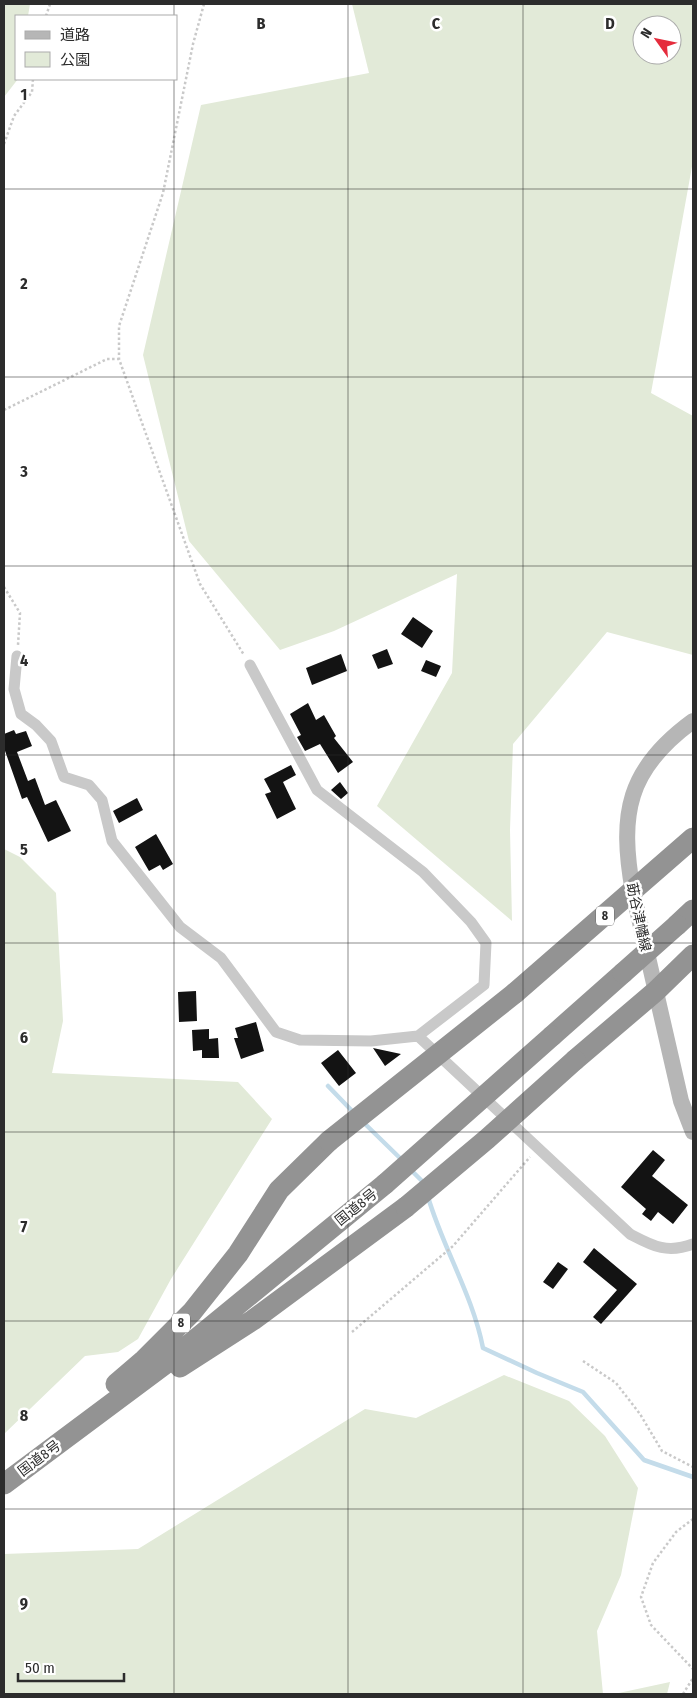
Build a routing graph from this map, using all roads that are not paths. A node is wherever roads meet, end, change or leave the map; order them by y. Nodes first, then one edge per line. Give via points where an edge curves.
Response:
1 (17, 656) road end
2 (250, 665) road end
3 (693, 721) edge
4 (693, 838) edge
5 (633, 892) junction
6 (693, 910) edge
7 (693, 955) edge
8 (656, 990) junction
9 (418, 1036) junction
10 (693, 1132) edge
11 (693, 1244) edge
12 (142, 1381) junction
13 (4, 1476) edge
14 (4, 1484) edge

1 - 9 street via 14,688 21,714 51,740 64,776 89,785 102,800 112,841 180,927 221,958 276,1032 300,1040 371,1042
2 - 9 street via 318,790 423,872 471,922 486,943 484,985
3 - 5 main road, 莇谷津幡線 via 653,757 632,794 627,860
4 - 5 highway, 8
5 - 8 main road, 莇谷津幡線
5 - 13 highway, 8, bridge via 515,993 329,1141 279,1190 238,1254 192,1312 144,1360
6 - 12 highway, 国道8号 / 8, bridge via 385,1184
7 - 8 highway, 8
8 - 10 main road, 莇谷津幡線 via 681,1101
8 - 12 highway, 8, bridge via 406,1207 253,1320 177,1368
9 - 11 street via 630,1234 656,1247 682,1248
12 - 14 highway, 国道8号 / 8

